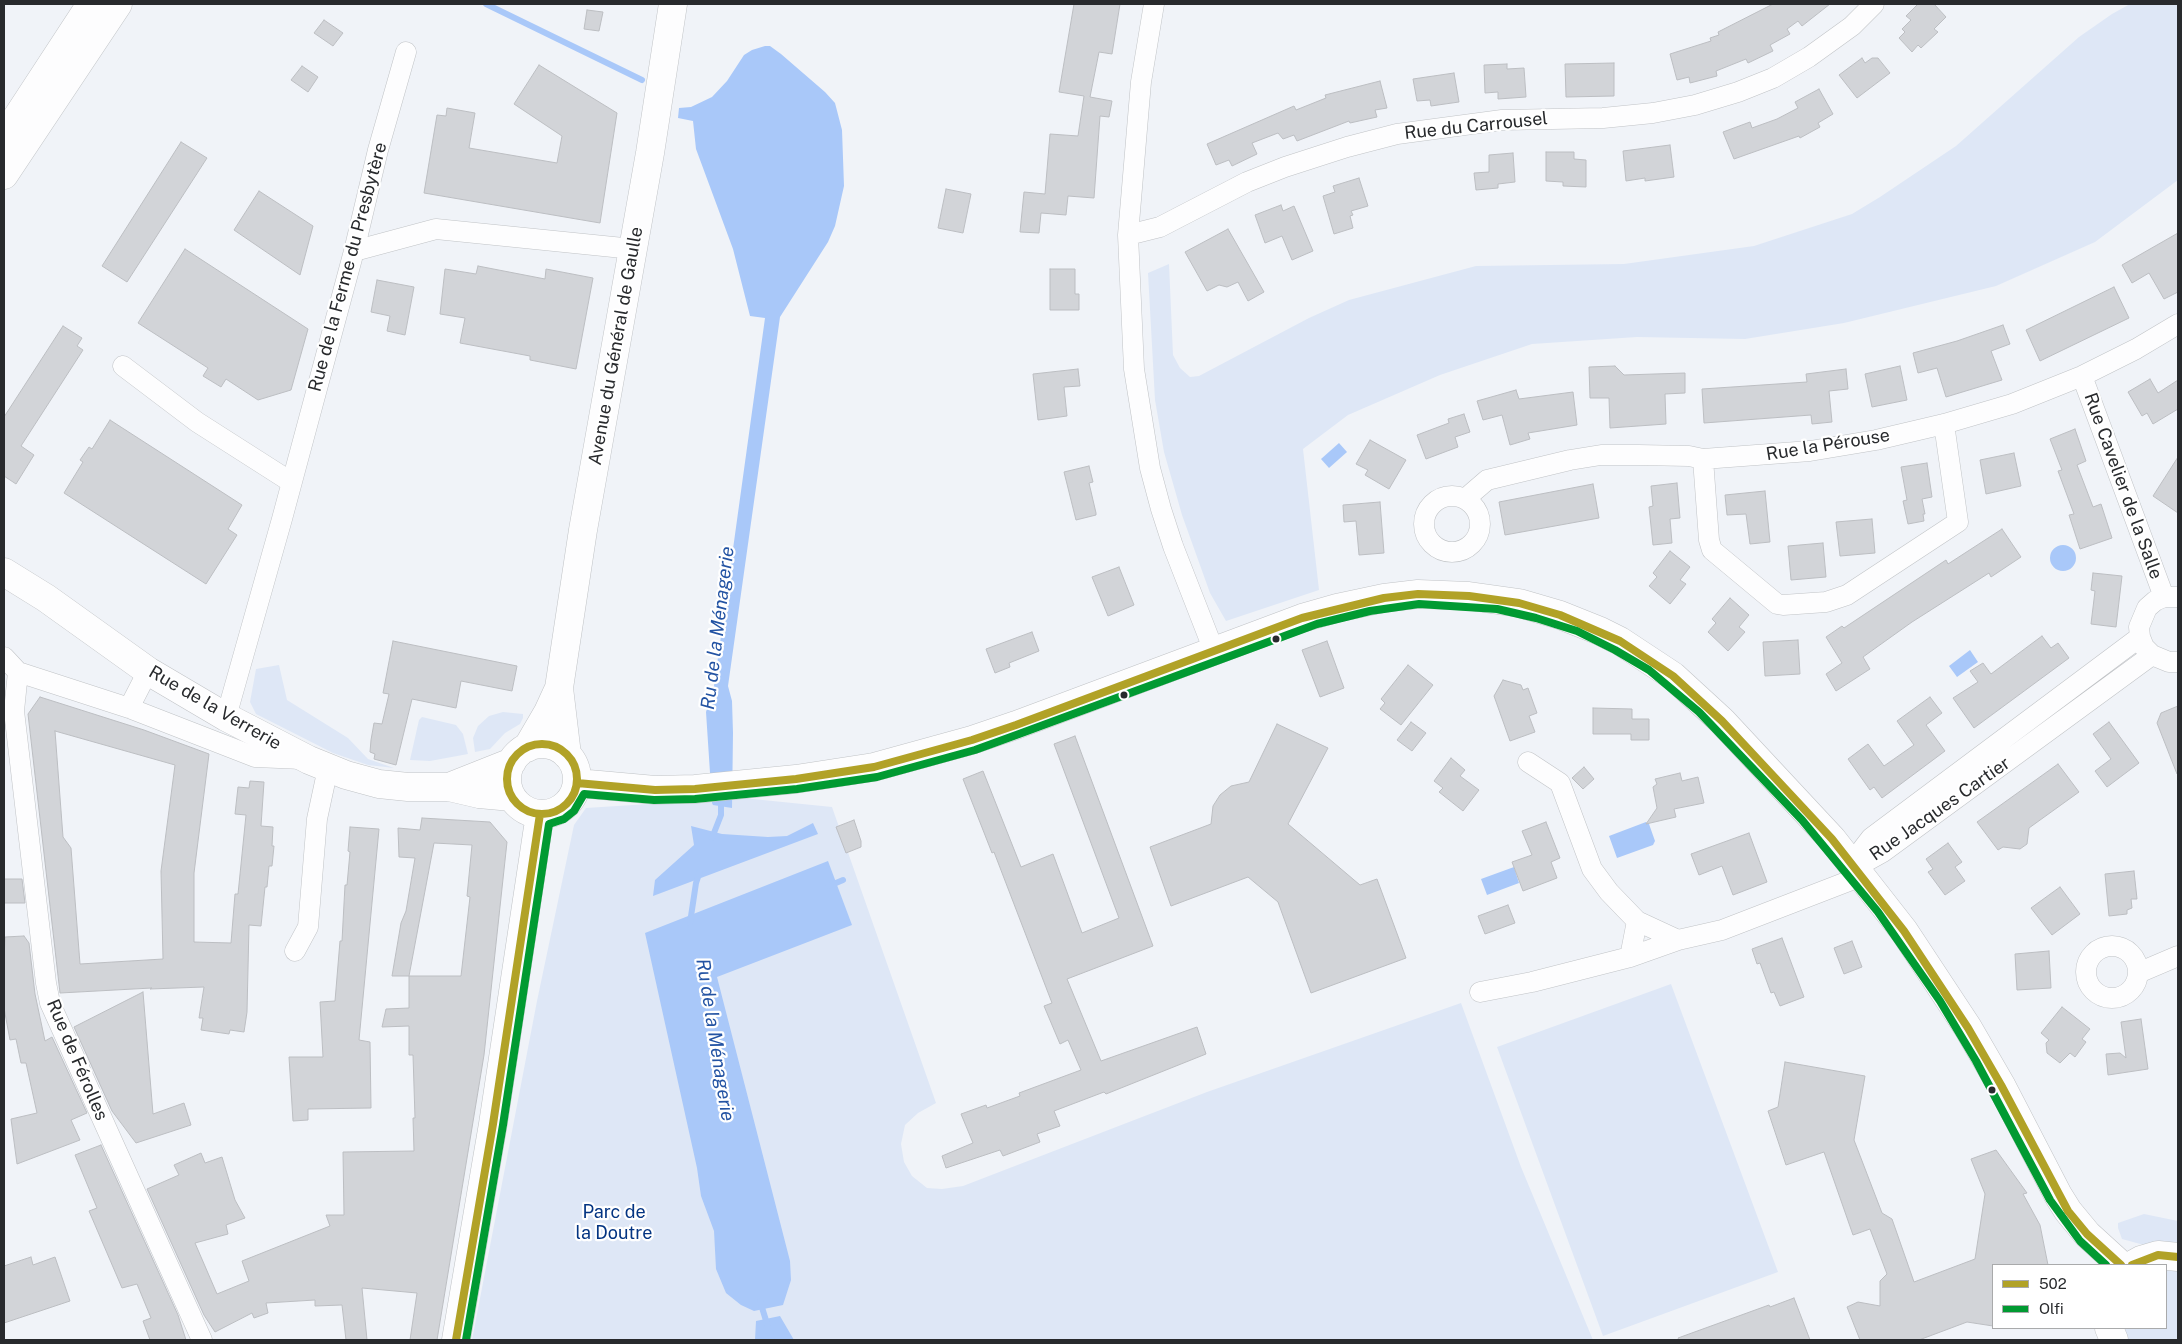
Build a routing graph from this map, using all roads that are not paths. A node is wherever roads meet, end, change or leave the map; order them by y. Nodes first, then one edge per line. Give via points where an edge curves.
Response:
1 (92, 4) edge
2 (118, 4) edge
3 (673, 4) edge
4 (1154, 4) edge
5 (1874, 4) edge
6 (406, 52) dead end
7 (4, 137) edge
8 (4, 175) edge
9 (1128, 235) junction
10 (633, 249) junction
11 (354, 251) junction
12 (2178, 324) edge
13 (123, 366) dead end
14 (2082, 376) junction
15 (1944, 424) junction
16 (1703, 460) junction
17 (290, 482) junction
18 (1464, 499) dead end
19 (4, 572) edge
20 (2171, 597) edge
21 (2140, 637) junction
22 (1214, 650) junction
23 (2152, 655) junction
24 (4, 657) edge
25 (2178, 662) edge
26 (148, 671) junction
27 (18, 672) junction
28 (559, 688) junction
29 (129, 708) junction
30 (226, 717) junction
31 (520, 755) junction
32 (566, 755) junction
33 (1528, 762) dead end
34 (318, 764) junction
35 (577, 783) junction
36 (448, 787) junction
37 (512, 797) junction
38 (540, 814) junction
39 (1856, 867) junction
40 (1637, 921) junction
41 (1678, 940) junction
42 (295, 951) dead end
43 (2178, 956) edge
44 (1630, 957) junction
45 (2138, 973) dead end
46 (1480, 992) dead end
47 (2178, 1257) edge
48 (2120, 1264) edge
49 (2134, 1264) edge
50 (202, 1340) edge
51 (456, 1340) edge

1 - 7 main road
2 - 8 main road
3 - 10 main road, Avenue du Général de Gaulle
4 - 9 street via 1141,82
5 - 9 street, Rue du Carrousel via 1852,26 1809,57 1773,78 1738,92 1653,114 1502,120 1397,134 1284,167 1246,182 1160,227
6 - 11 street, Rue de la Ferme du Presbytère
9 - 22 street via 1134,369 1150,468 1173,546
10 - 11 street via 436,229
10 - 28 main road, Avenue du Général de Gaulle
11 - 17 street, Rue de la Ferme du Presbytère
12 - 14 street, Rue la Pérouse via 2136,350
13 - 17 street via 197,422
14 - 15 street, Rue la Pérouse via 2012,404
14 - 20 street, Rue Cavelier de la Salle
15 - 16 street, Rue la Pérouse via 1810,451
15 - 16 street via 1958,522 1847,595 1826,602 1777,604 1712,550
16 - 18 street, Rue la Pérouse via 1689,456 1601,455 1570,460 1487,480
17 - 30 street, Rue de la Ferme du Presbytère
19 - 26 main road, Rue de la Verrerie
20 - 21 street via 2147,608 2140,622
21 - 23 street
21 - 39 street, Rue Jacques Cartier via 1871,838 1861,851
22 - 35 main road via 972,740 874,767 752,785 695,789 655,790
22 - 39 main road via 1314,614 1368,601 1418,594 1499,600 1560,615 1620,641 1690,690 1809,812
23 - 25 street
23 - 39 street, Rue Jacques Cartier via 1883,852
24 - 27 street
26 - 29 street
26 - 30 main road, Rue de la Verrerie
27 - 29 street
27 - 50 street, Rue de Férolles via 14,712 50,1003
28 - 31 main road, Avenue du Général de Gaulle via 548,712
28 - 32 main road, Avenue du Général de Gaulle
29 - 34 street via 255,757
30 - 34 main road, Rue de la Verrerie
31 - 32 main road via 548,745
31 - 36 main road, Rue de la Verrerie
31 - 37 main road via 508,774
32 - 35 main road via 573,763
33 - 40 street via 1560,783 1592,869
34 - 36 main road, Rue de la Verrerie via 379,784
34 - 42 street via 308,927
35 - 38 main road via 568,803 549,814
36 - 37 main road, Rue de la Verrerie
37 - 38 main road via 528,811
38 - 51 main road
39 - 41 street via 1849,881 1722,930
39 - 48 main road via 1904,931 1968,1028 2058,1196 2087,1234
40 - 41 street
40 - 44 street
41 - 44 street
43 - 45 street
44 - 46 street
47 - 49 main road via 2158,1255

